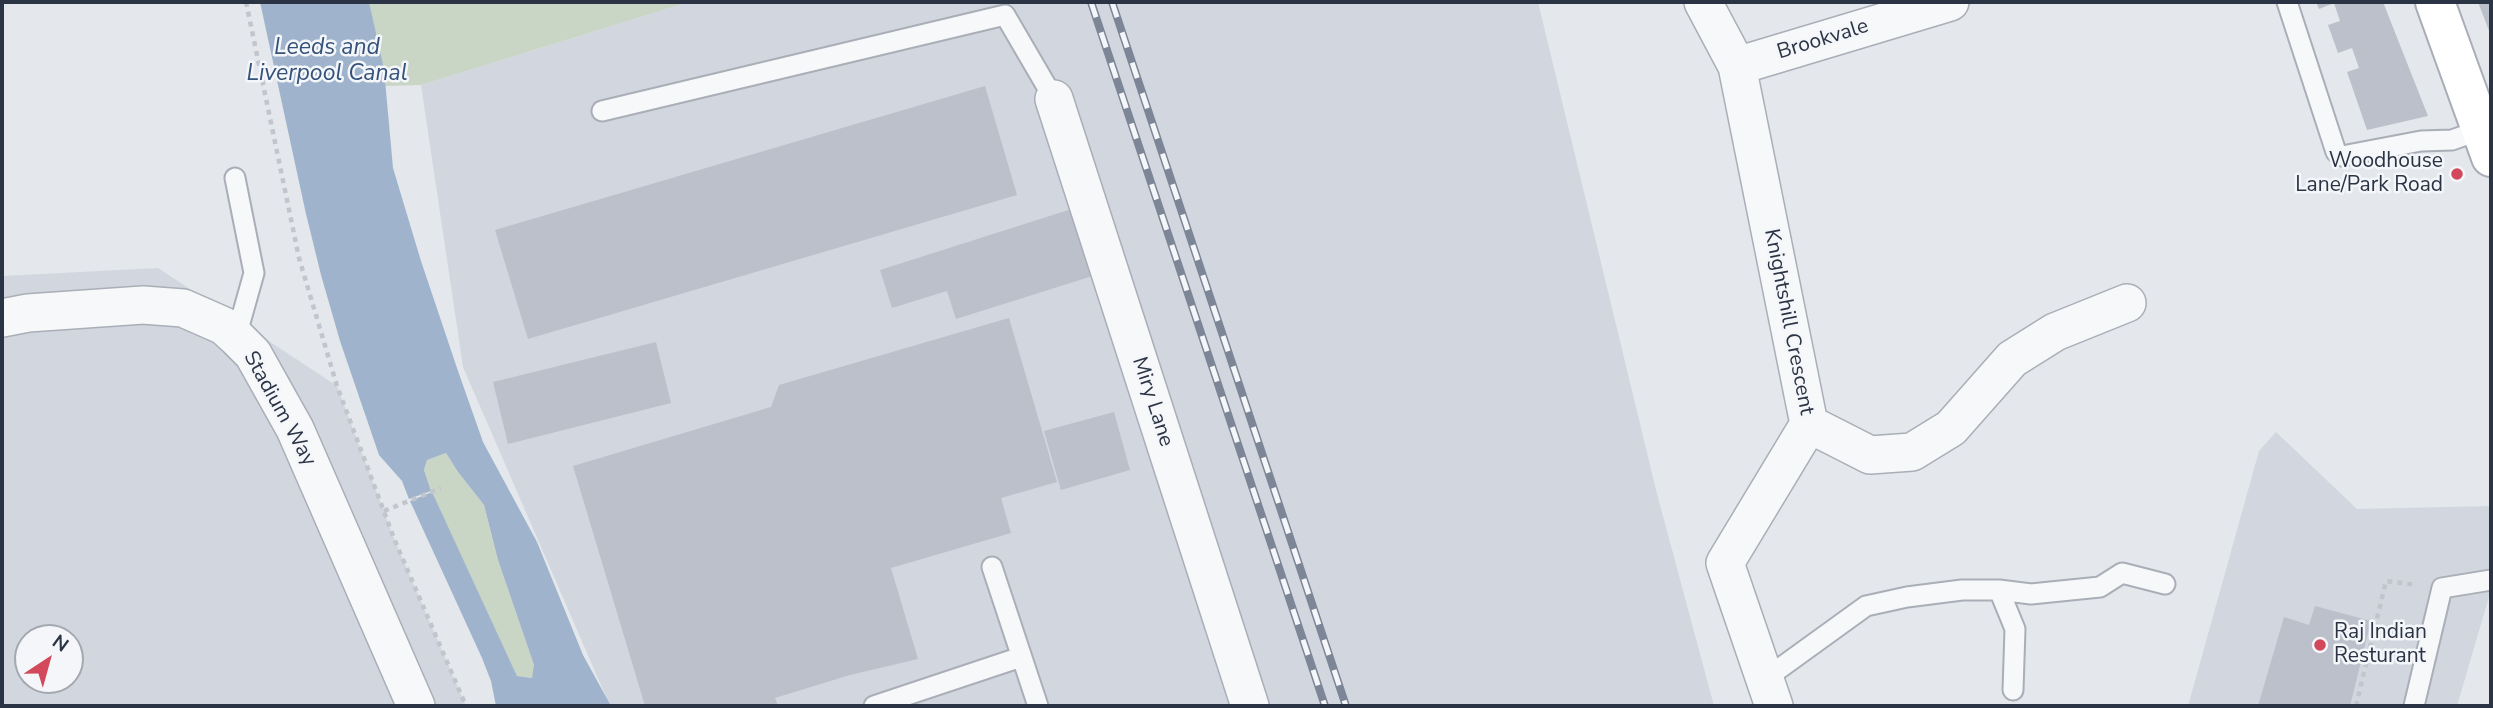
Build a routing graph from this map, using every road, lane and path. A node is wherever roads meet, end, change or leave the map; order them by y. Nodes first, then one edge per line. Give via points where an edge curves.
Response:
1 (246, 2) edge
2 (1703, 2) edge
3 (1950, 2) edge
4 (2287, 2) edge
5 (2435, 2) edge
6 (1737, 66) junction
7 (1054, 99) joint
8 (602, 111) dead end
9 (2487, 143) edge
10 (235, 178) dead end
11 (2127, 303) dead end
12 (2, 318) edge
13 (236, 337) junction
14 (1809, 424) junction
15 (441, 488) dead end
16 (384, 511) junction
17 (992, 567) dead end
18 (2491, 580) edge
19 (2165, 584) dead end
20 (2442, 588) junction
21 (1999, 590) junction
22 (1021, 657) junction
23 (2013, 690) dead end
24 (1770, 693) edge
25 (416, 706) edge
26 (466, 706) edge
27 (874, 706) edge
28 (1038, 706) edge
29 (1250, 706) edge
30 (2356, 706) edge
31 (2414, 706) edge

1 - 16 path via 299,258 337,386
2 - 6 street, Knightshill Crescent
3 - 6 street, Brookvale
4 - 9 lane via 2336,152 2342,156 2421,141
5 - 9 main road
6 - 14 street, Knightshill Crescent
7 - 8 lane via 1005,15
7 - 29 street, Miry Lane
10 - 13 lane via 254,273
11 - 14 street via 2055,332 2012,359 1951,428 1912,452 1870,455
12 - 13 street, Stadium Way via 143,304 183,308 224,326
13 - 25 street, Stadium Way via 253,354 295,429
14 - 24 street, Knightshill Crescent via 1725,563
15 - 16 path
16 - 26 path
17 - 22 lane
18 - 20 lane
19 - 21 lane via 2122,573 2100,587 2031,594
20 - 30 path via 2386,581
20 - 31 lane
21 - 23 lane via 2015,629
21 - 24 lane via 1962,590 1866,606
22 - 27 lane
22 - 28 lane

